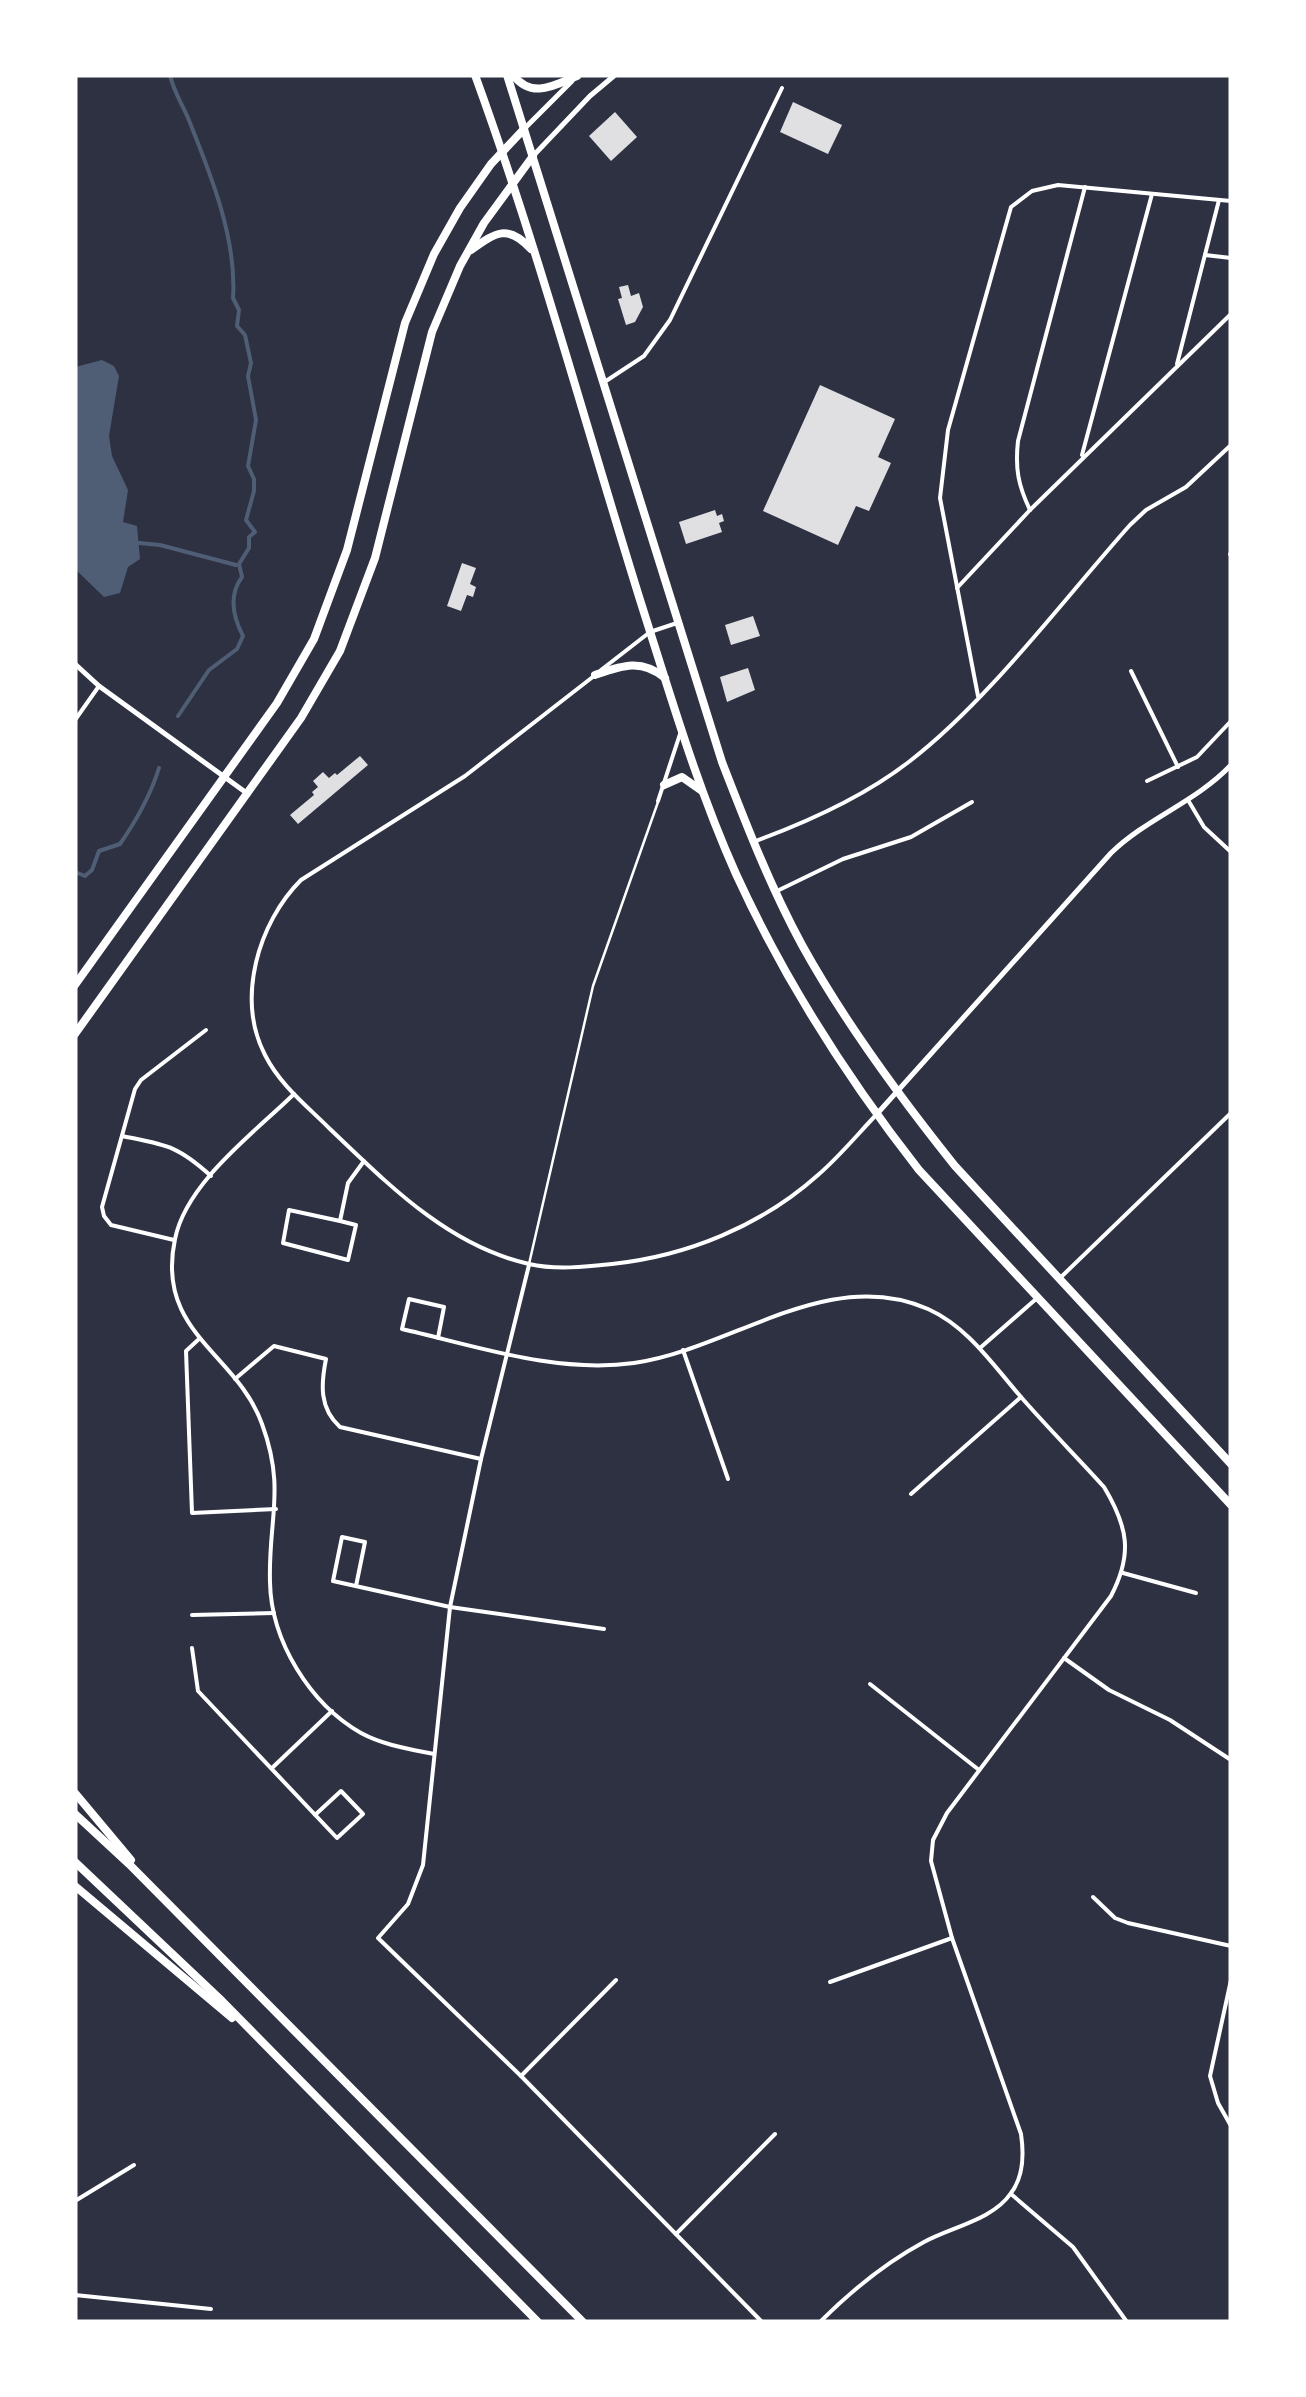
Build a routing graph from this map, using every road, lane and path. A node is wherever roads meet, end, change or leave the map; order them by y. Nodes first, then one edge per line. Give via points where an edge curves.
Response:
1 (475, 75) edge
2 (510, 75) edge
3 (577, 75) edge
4 (615, 75) edge
5 (782, 88) dead end
6 (524, 128) junction
7 (502, 152) junction
8 (533, 156) junction
9 (512, 182) junction
10 (1085, 186) junction
11 (1152, 193) junction
12 (1219, 200) junction
13 (1231, 201) edge
14 (467, 252) junction
15 (532, 252) junction
16 (1205, 255) junction
17 (1231, 258) edge
18 (1231, 314) edge
19 (1176, 368) junction
20 (601, 383) junction
21 (1231, 444) edge
22 (1080, 460) junction
23 (1030, 510) junction
24 (957, 588) junction
25 (678, 623) junction
26 (650, 632) junction
27 (75, 664) edge
28 (1131, 670) dead end
29 (594, 675) junction
30 (665, 678) junction
31 (99, 686) junction
32 (978, 696) junction
33 (75, 720) edge
34 (1231, 720) edge
35 (680, 724) junction
36 (1231, 765) edge
37 (1178, 767) junction
38 (224, 778) junction
39 (1147, 781) dead end
40 (664, 785) junction
41 (248, 794) junction
42 (705, 794) junction
43 (658, 800) joint
44 (1188, 800) junction
45 (972, 802) dead end
46 (753, 842) junction
47 (1231, 852) edge
48 (776, 892) junction
49 (75, 985) edge
50 (206, 1030) dead end
51 (75, 1034) edge
52 (897, 1091) junction
53 (294, 1094) junction
54 (1231, 1112) edge
55 (876, 1115) junction
56 (122, 1136) junction
57 (364, 1161) junction
58 (210, 1176) junction
59 (340, 1221) junction
60 (174, 1240) junction
61 (529, 1264) junction
62 (1058, 1279) junction
63 (1036, 1299) junction
64 (438, 1338) junction
65 (199, 1340) junction
66 (980, 1348) junction
67 (683, 1350) junction
68 (507, 1354) junction
69 (235, 1379) junction
70 (1021, 1397) junction
71 (481, 1459) junction
72 (1231, 1464) edge
73 (728, 1478) dead end
74 (911, 1494) dead end
75 (1231, 1505) edge
76 (276, 1509) junction
77 (1123, 1573) junction
78 (356, 1586) junction
79 (1196, 1594) dead end
80 (450, 1607) junction
81 (274, 1614) junction
82 (192, 1616) dead end
83 (604, 1629) dead end
84 (192, 1648) dead end
85 (1064, 1658) junction
86 (870, 1684) dead end
87 (332, 1711) junction
88 (434, 1754) junction
89 (1231, 1760) edge
90 (272, 1768) junction
91 (979, 1770) junction
92 (75, 1793) edge
93 (75, 1814) edge
94 (315, 1816) junction
95 (75, 1862) edge
96 (75, 1886) edge
97 (1092, 1897) dead end
98 (163, 1898) junction
99 (952, 1938) junction
100 (1231, 1946) edge
101 (616, 1980) dead end
102 (1231, 1980) edge
103 (830, 1982) dead end
104 (266, 2047) junction
105 (521, 2076) junction
106 (1231, 2126) edge
107 (775, 2134) dead end
108 (134, 2165) dead end
109 (1011, 2194) junction
110 (75, 2201) edge
111 (676, 2234) junction
112 (75, 2295) edge
113 (211, 2310) dead end
114 (538, 2322) edge
115 (583, 2322) edge
116 (762, 2322) edge
117 (820, 2322) edge
118 (1127, 2322) edge

1 - 7 main road
2 - 3 main road via 532,90
2 - 6 main road
3 - 6 street
4 - 8 street
5 - 20 street via 660,336 634,365
6 - 7 main road
6 - 8 main road
7 - 9 main road
7 - 38 main road via 460,208 405,323 347,550 314,639
8 - 9 main road
8 - 20 main road
9 - 14 main road
9 - 15 main road
10 - 11 street
10 - 23 street via 1018,441 1016,477
10 - 24 street via 1032,190 1011,206 948,430 940,498
11 - 12 street
11 - 22 street
12 - 13 street
12 - 16 street
14 - 15 main road via 504,232
14 - 41 main road via 432,332 356,616 301,718
15 - 26 main road
16 - 17 street
16 - 19 street
18 - 19 street
19 - 22 street
20 - 25 main road
21 - 32 street via 1186,488 1130,524
22 - 23 street
23 - 24 street
24 - 32 street
25 - 26 street
25 - 46 main road
26 - 29 street
26 - 30 main road
27 - 31 street
28 - 37 street
29 - 30 main road via 636,664
29 - 53 street via 465,776 287,894 261,944 252,1000 264,1054
30 - 35 main road
31 - 33 street
31 - 38 street
32 - 46 street via 913,760 880,782
34 - 37 street via 1201,754
35 - 40 street
35 - 42 main road
36 - 44 street
37 - 39 street
38 - 41 street
38 - 49 main road
40 - 42 main road via 686,777
40 - 43 street
41 - 51 main road
42 - 55 main road via 734,870 789,979
43 - 61 lane via 593,986
44 - 47 street
44 - 52 street via 1111,853
45 - 48 street via 911,837 843,859
46 - 48 main road
48 - 52 main road via 844,1015
50 - 56 street via 141,1080
52 - 55 street
52 - 62 main road
53 - 57 street
53 - 58 street
54 - 62 street
55 - 61 street via 781,1204 696,1247 578,1268
55 - 63 main road
56 - 58 street via 186,1153
56 - 60 street via 104,1216 111,1225
57 - 59 street via 348,1183
57 - 61 street via 438,1224
58 - 60 street via 192,1197
59 - 59 street via 356,1226 348,1260 283,1243 289,1210
60 - 65 street via 179,1304
61 - 68 street
62 - 72 main road
63 - 66 street
63 - 75 main road
64 - 64 street via 402,1330 408,1299 444,1307
64 - 68 street
65 - 69 street
65 - 76 street via 186,1350 192,1513
66 - 67 street via 929,1310 860,1296 820,1302
66 - 70 street
67 - 68 street via 606,1365
67 - 73 street
68 - 71 street
69 - 71 street via 274,1346 326,1359 321,1389 340,1427
69 - 76 street via 263,1425 275,1466
70 - 74 street
70 - 77 street via 1104,1487 1124,1537
71 - 80 street
76 - 81 street
77 - 79 street
77 - 85 street
78 - 78 street via 365,1542 342,1537 333,1581
78 - 80 street
80 - 83 street
80 - 88 street
81 - 82 street
81 - 87 street via 290,1658
84 - 90 street via 198,1691
85 - 89 street
85 - 91 street
86 - 91 street
87 - 88 street via 361,1733
87 - 90 street
88 - 105 street via 418,1884 378,1938
90 - 94 street
91 - 99 street via 930,1850
92 - 98 main road
93 - 98 main road
94 - 94 street via 337,1838 363,1814 341,1791
95 - 104 main road
96 - 104 main road
97 - 100 street via 1115,1918
98 - 115 main road
99 - 103 street
99 - 109 street via 1021,2134 1022,2168
101 - 105 street
102 - 106 street via 1210,2076
104 - 114 main road
105 - 111 street
107 - 111 street
108 - 110 street
109 - 117 street via 990,2212 879,2269
109 - 118 street via 1074,2247
111 - 116 street
112 - 113 street

